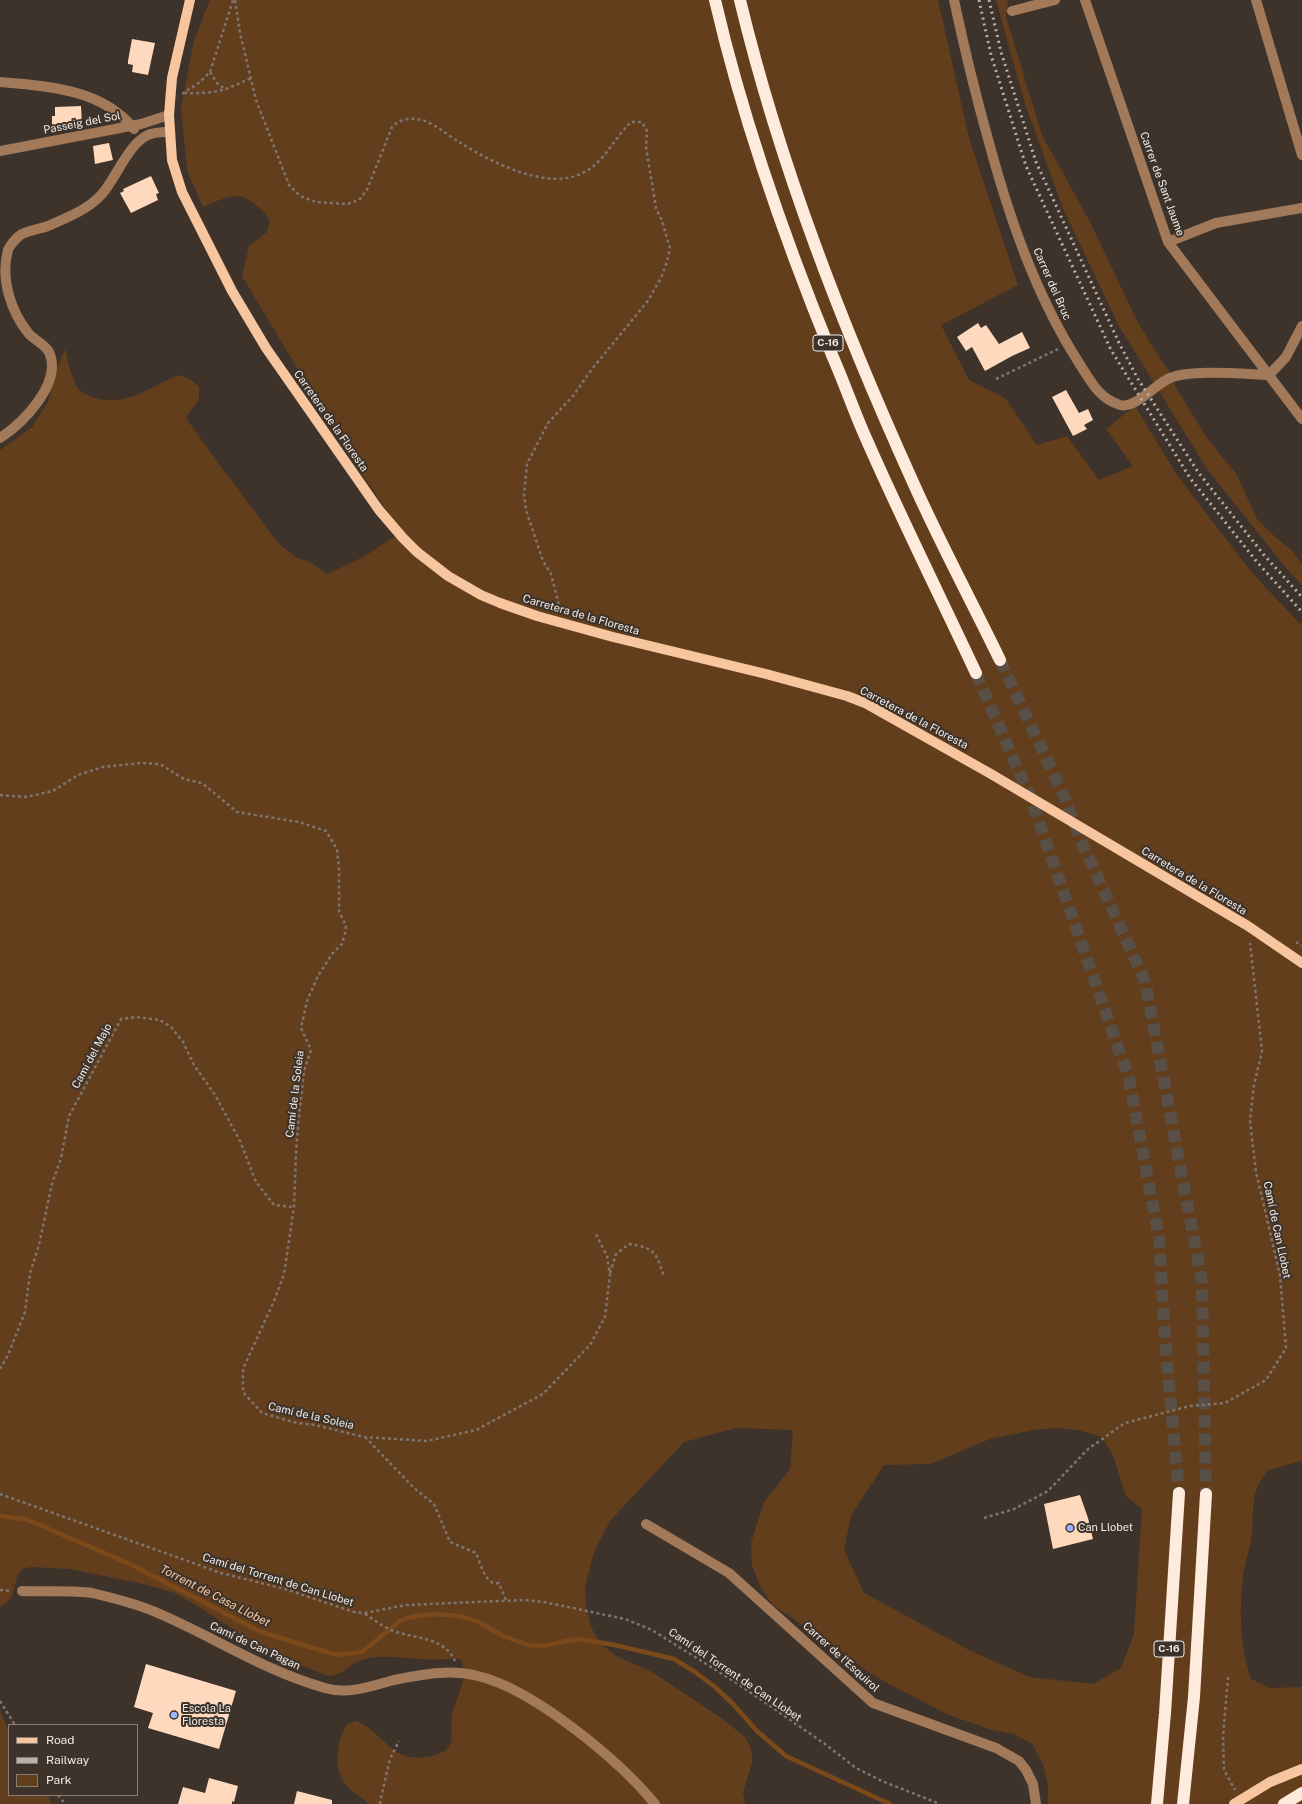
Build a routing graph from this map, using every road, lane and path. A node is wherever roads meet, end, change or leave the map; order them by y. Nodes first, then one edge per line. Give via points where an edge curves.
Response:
1 (190, 0) edge
2 (234, 0) edge
3 (715, 0) edge
4 (740, 0) edge
5 (954, 0) edge
6 (1055, 0) edge
7 (1085, 0) edge
8 (1256, 0) edge
9 (1012, 11) dead end
10 (210, 72) junction
11 (251, 78) junction
12 (0, 82) edge
13 (226, 90) junction
14 (170, 94) junction
15 (184, 94) junction
16 (169, 115) junction
17 (132, 126) junction
18 (169, 132) junction
19 (141, 138) junction
20 (0, 151) edge
21 (1302, 155) edge
22 (1302, 208) edge
23 (1168, 242) junction
24 (1302, 326) edge
25 (1067, 344) junction
26 (1269, 375) junction
27 (996, 380) dead end
28 (1302, 419) edge
29 (4, 435) edge
30 (570, 625) junction
31 (1000, 660) tunnel mouth
32 (976, 673) tunnel mouth
33 (0, 795) edge
34 (1248, 926) junction
35 (1302, 963) edge
36 (294, 1208) junction
37 (595, 1232) dead end
38 (610, 1275) junction
39 (664, 1276) dead end
40 (0, 1369) edge
41 (364, 1437) junction
42 (1179, 1493) tunnel mouth
43 (0, 1494) edge
44 (1206, 1494) tunnel mouth
45 (984, 1518) dead end
46 (646, 1524) dead end
47 (22, 1591) dead end
48 (506, 1600) junction
49 (365, 1613) junction
50 (457, 1674) junction
51 (1228, 1677) dead end
52 (0, 1701) edge
53 (14, 1724) edge
54 (399, 1741) dead end
55 (1302, 1769) edge
56 (1302, 1793) edge
57 (59, 1796) edge
58 (1237, 1802) edge
59 (65, 1804) edge
60 (381, 1804) edge
61 (655, 1804) edge
62 (940, 1804) edge
63 (1036, 1804) edge
64 (1157, 1804) edge
65 (1184, 1804) edge
66 (1284, 1804) edge

1 - 14 main road, Carretera de la Floresta
2 - 10 path
2 - 11 path
3 - 32 highway, C-16 via 752,134 803,283 865,435
4 - 31 highway, C-16 via 771,113 830,288 913,482
5 - 25 street, Carrer del Bruc via 967,63 1003,194 1033,277
6 - 9 street
7 - 23 street, Carrer de Sant Jaume
8 - 21 street
10 - 13 path via 217,83
10 - 15 path
11 - 13 path
11 - 30 path via 256,100 289,185 300,196 316,202 348,204 359,200 367,190 392,127 408,118 426,121 485,157 530,176 552,179 577,176 590,169 604,156 620,132 631,122 642,122 647,131 646,147 656,208 670,248 667,262 647,302 573,396 548,423 526,464 526,510 543,561 551,574 560,612
12 - 17 street via 62,88 103,104 121,115
13 - 15 path via 206,94
14 - 15 path
14 - 16 main road, Carretera de la Floresta
16 - 17 street, Passeig del Sol
16 - 18 main road, Carretera de la Floresta
17 - 19 street
17 - 20 street, Passeig del Sol
18 - 19 street via 149,134
18 - 30 main road, Carretera de la Floresta via 172,160 182,192 232,291 266,348 378,510 417,552 448,576 500,603
19 - 29 street via 106,189 90,205 48,226 21,235 8,249 4,270 8,296 16,317 30,335 49,352 53,370 35,406 22,421
22 - 23 street via 1216,223
23 - 26 street, Carrer de Sant Jaume
24 - 26 street via 1286,357
25 - 26 street, Carrer del Bruc via 1098,392 1122,405 1133,404 1164,380 1179,374
25 - 27 path
26 - 28 street, Carrer de Sant Jaume
30 - 34 main road, Carretera de la Floresta via 847,696 991,774
33 - 36 path, Camí de la Soleia via 26,797 53,792 78,775 103,767 160,764 184,779 202,783 237,812 299,822 326,831 337,849 339,911 346,926 342,944 332,954 309,995 301,1028 311,1050 304,1071 298,1125
34 - 35 main road, Carretera de la Floresta
34 - 45 path, Camí de Can Llobet via 1262,1051 1254,1085 1250,1121 1256,1172 1280,1275 1286,1348 1266,1380 1225,1403 1190,1406 1125,1423 1088,1449 1048,1492 1014,1510
36 - 40 path, Camí del Majo via 274,1205 256,1182 240,1141 215,1095 171,1027 160,1020 136,1016 121,1019 69,1116 61,1158 30,1273 25,1312
36 - 41 path, Camí de la Soleia via 284,1274 243,1369 243,1392 262,1413
37 - 38 path via 607,1256
38 - 39 path via 616,1254 629,1244 646,1247 658,1258
38 - 41 path, Camí de la Soleia via 605,1317 590,1345 543,1394 476,1430 427,1441
41 - 48 path via 414,1488 434,1504 450,1542 476,1553 488,1582 499,1583
42 - 64 highway, C-16 via 1166,1713
43 - 49 path, Camí del Torrent de Can Llobet via 221,1573
44 - 65 highway, C-16 via 1194,1697
46 - 63 street, Carrer de l'Esquirol via 729,1573 873,1703 996,1748 1019,1761 1033,1784
47 - 50 street, Camí de Can Pagan via 91,1593 152,1610 268,1668 328,1689 354,1690 406,1678 440,1673
48 - 49 path, Camí del Torrent de Can Llobet via 406,1605
48 - 62 path, Camí del Torrent de Can Llobet via 544,1602 625,1619 652,1630 738,1684 856,1768
49 - 50 path via 390,1630 432,1640 445,1648 451,1653
50 - 61 street, Camí de Can Pagan via 477,1676 495,1682 540,1706 600,1750
51 - 58 path via 1223,1737 1224,1770
52 - 53 path
54 - 60 path via 390,1759
55 - 58 main road via 1270,1782
56 - 66 highway
57 - 59 path

